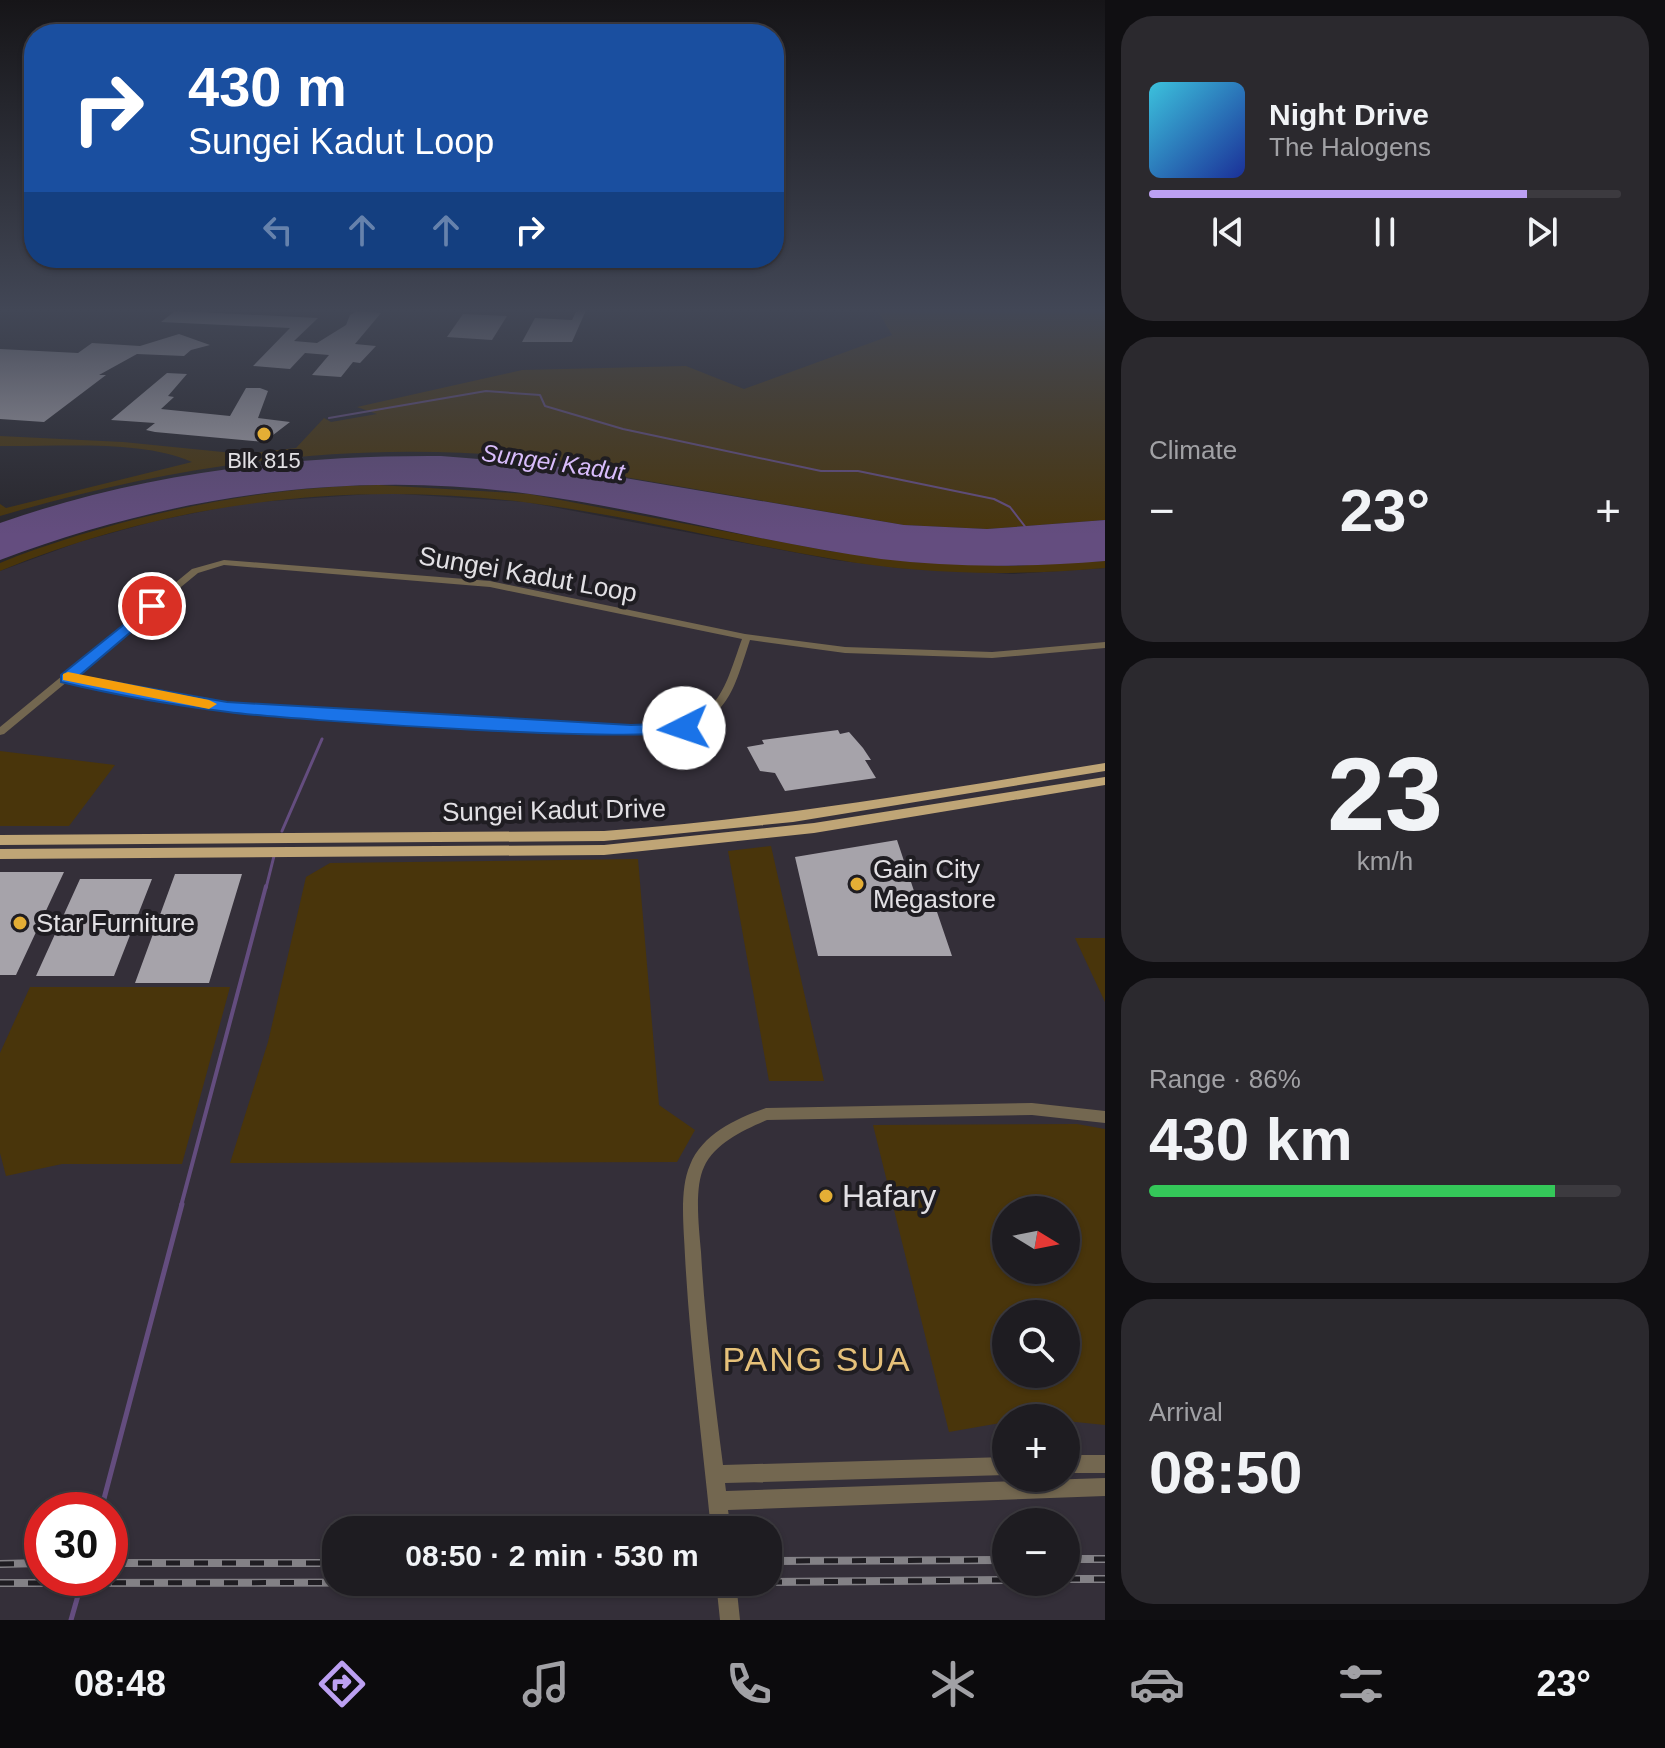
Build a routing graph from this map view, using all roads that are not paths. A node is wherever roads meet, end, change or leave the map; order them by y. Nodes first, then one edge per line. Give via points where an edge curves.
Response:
1 (747, 637) junction
2 (1105, 645) edge
3 (67, 678) junction
4 (0, 732) edge
5 (1105, 767) edge
6 (1105, 781) edge
7 (0, 840) edge
8 (39, 840) junction
9 (0, 854) edge
10 (54, 855) junction
11 (1105, 1117) edge
12 (1080, 1464) edge
13 (1105, 1464) edge
14 (992, 1466) edge
15 (715, 1474) junction
16 (1105, 1487) edge
17 (718, 1501) junction
18 (720, 1516) edge
19 (727, 1596) edge
20 (730, 1620) edge

1 - 2 street, Sungei Kadut Loop via 845,650 992,655
1 - 3 street, Sungei Kadut Loop via 490,584 224,562 195,571
1 - 3 street via 715,713 664,731 249,709
3 - 4 street, Sungei Kadut Loop
5 - 8 main road, Sungei Kadut Drive via 670,832
6 - 10 main road, Sungei Kadut Drive via 814,828 604,850
7 - 8 main road, Sungei Kadut Drive
8 - 10 main road via 41,852
9 - 10 main road, Sungei Kadut Drive
11 - 15 street via 1032,1109 766,1114 726,1131 694,1169 690,1229
12 - 13 street
14 - 15 street
15 - 17 street
16 - 17 street
17 - 18 street
19 - 20 street

